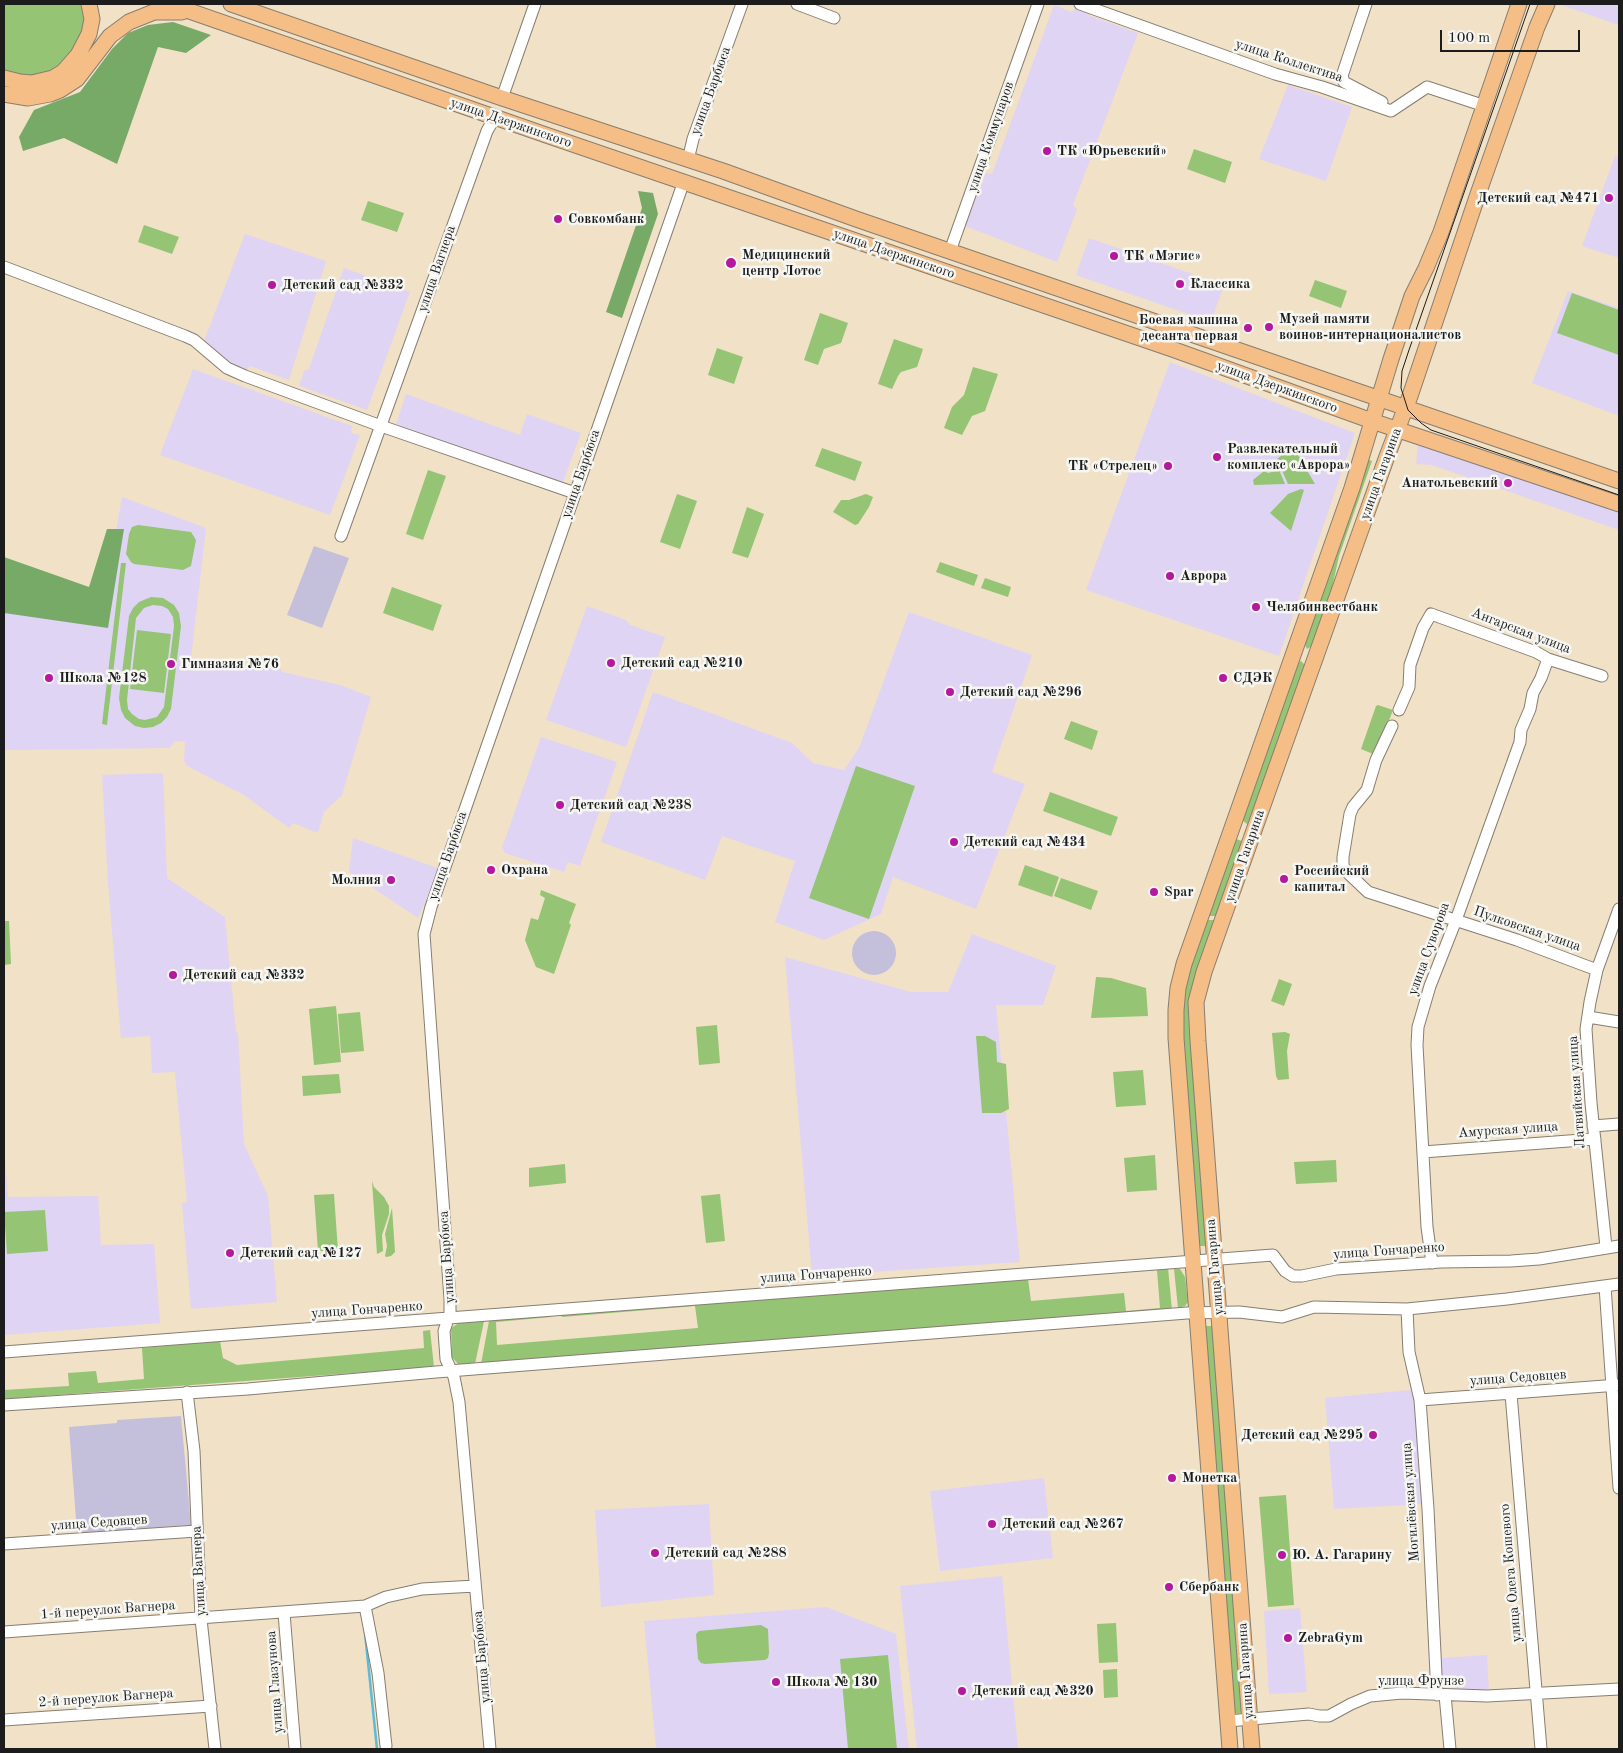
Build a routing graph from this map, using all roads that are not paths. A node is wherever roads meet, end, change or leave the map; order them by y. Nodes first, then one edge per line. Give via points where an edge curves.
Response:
1 (89, 4) edge
2 (169, 4) edge
3 (231, 4) edge
4 (535, 4) edge
5 (742, 4) edge
6 (797, 4) edge
7 (1038, 4) edge
8 (1080, 4) edge
9 (1366, 4) edge
10 (1519, 4) edge
11 (1547, 4) edge
12 (191, 13) junction
13 (834, 18) dead end
14 (4, 78) edge
15 (4, 94) edge
16 (502, 98) junction
17 (1485, 106) junction
18 (1395, 109) junction
19 (495, 117) junction
20 (688, 160) junction
21 (684, 181) junction
22 (950, 251) junction
23 (4, 267) edge
24 (942, 270) junction
25 (1059, 289) junction
26 (1052, 308) junction
27 (1379, 399) junction
28 (1406, 408) junction
29 (1372, 421) junction
30 (381, 426) junction
31 (1397, 429) junction
32 (1619, 481) edge
33 (575, 492) junction
34 (1619, 504) edge
35 (341, 536) dead end
36 (1294, 651) junction
37 (1315, 658) junction
38 (1548, 659) junction
39 (1602, 676) dead end
40 (1399, 710) dead end
41 (1392, 726) dead end
42 (1232, 829) junction
43 (1252, 836) junction
44 (1619, 909) edge
45 (1456, 920) junction
46 (1597, 970) junction
47 (1588, 1017) junction
48 (1619, 1022) edge
49 (1619, 1124) edge
50 (1593, 1126) junction
51 (1595, 1139) junction
52 (1423, 1152) junction
53 (1619, 1246) edge
54 (1606, 1247) junction
55 (1214, 1260) junction
56 (1193, 1262) junction
57 (1432, 1263) junction
58 (1619, 1284) edge
59 (1605, 1286) junction
60 (1407, 1309) junction
61 (1218, 1312) junction
62 (1196, 1313) junction
63 (448, 1318) junction
64 (4, 1352) edge
65 (452, 1371) junction
66 (1615, 1385) edge
67 (187, 1392) junction
68 (1511, 1394) junction
69 (1420, 1400) junction
70 (4, 1405) edge
71 (1619, 1488) edge
72 (196, 1531) junction
73 (4, 1544) edge
74 (475, 1586) junction
75 (365, 1606) junction
76 (284, 1613) junction
77 (201, 1619) junction
78 (4, 1632) edge
79 (1619, 1689) edge
80 (1536, 1694) junction
81 (1441, 1695) junction
82 (211, 1706) junction
83 (1250, 1719) junction
84 (4, 1720) edge
85 (1228, 1721) junction
86 (386, 1746) dead end
87 (215, 1749) edge
88 (295, 1749) edge
89 (490, 1749) edge
90 (1230, 1749) edge
91 (1252, 1749) edge
92 (1450, 1749) edge
93 (1541, 1749) edge

1 - 14 main road via 92,19 89,34 78,55 63,72 32,83
2 - 12 main road, улица Дзержинского
3 - 16 main road, улица Дзержинского
4 - 16 street, улица Вагнера
5 - 20 street, улица Барбюса
6 - 13 street
7 - 22 street, улица Коммунаров
8 - 18 street, улица Коллектива via 1275,74 1391,111
9 - 18 street via 1342,76 1344,82
10 - 17 main road, улица Гагарина
11 - 28 main road, улица Гагарина via 1536,27
12 - 15 main road via 160,11 129,22 110,36 77,79 60,90 28,98
12 - 19 main road, улица Дзержинского
16 - 19 main road, улица Вагнера
16 - 20 main road, улица Дзержинского
17 - 18 street via 1426,87
17 - 27 main road, улица Гагарина via 1441,232 1412,296
19 - 21 main road, улица Дзержинского
19 - 30 street, улица Вагнера via 487,131
20 - 21 main road, улица Барбюса
20 - 22 main road, улица Дзержинского
21 - 24 main road, улица Дзержинского
21 - 33 street, улица Барбюса
22 - 24 main road, улица Коммунаров
22 - 25 main road, улица Дзержинского
23 - 30 street via 194,340 227,368 245,376
24 - 26 main road, улица Дзержинского
25 - 26 main road
25 - 27 main road, улица Дзержинского
26 - 29 main road, улица Дзержинского
27 - 28 main road, улица Дзержинского
27 - 29 main road, улица Гагарина
28 - 31 main road, улица Гагарина
28 - 32 main road, улица Дзержинского
29 - 31 main road, улица Дзержинского
29 - 36 main road, улица Гагарина via 1352,488
30 - 33 street
30 - 35 street, улица Вагнера
31 - 34 main road, улица Дзержинского
31 - 37 main road, улица Гагарина
33 - 63 street, улица Барбюса via 426,926 450,1299
36 - 37 main road
36 - 42 main road, улица Гагарина
37 - 43 main road, улица Гагарина
38 - 39 street, Ангарская улица
38 - 40 street, Ангарская улица via 1431,614 1410,665 1409,687
38 - 45 street, улица Суворова via 1533,693 1520,742
41 - 45 street, Пулковская улица via 1376,760 1367,790 1350,814 1343,866 1368,892
42 - 43 main road
42 - 56 main road, улица Гагарина via 1184,964 1176,1002
43 - 55 main road, улица Гагарина via 1196,1002
44 - 46 street, Латвийская улица
45 - 46 street, Пулковская улица
45 - 52 street, улица Суворова via 1418,1027
46 - 47 street, Латвийская улица
47 - 48 street
47 - 50 street, Латвийская улица
49 - 50 street
50 - 51 street, Латвийская улица
51 - 52 street, Амурская улица
51 - 54 street, Латвийская улица
52 - 57 street, улица Суворова
53 - 54 street, улица Гончаренко
54 - 57 street, улица Гончаренко via 1539,1259
55 - 56 street, улица Гончаренко
55 - 57 street, улица Гончаренко via 1273,1255 1293,1276 1336,1269
55 - 61 main road, улица Гагарина
56 - 62 main road, улица Гагарина
56 - 63 street, улица Гончаренко
58 - 59 street
59 - 60 street
59 - 66 street
60 - 61 street via 1314,1307 1282,1317
60 - 69 street, Могилёвская улица via 1409,1352
61 - 62 street
61 - 83 main road, улица Гагарина
62 - 65 street
62 - 85 main road, улица Гагарина
63 - 64 street, улица Гончаренко
63 - 65 street, улица Барбюса via 444,1332 446,1359
65 - 67 street
65 - 74 street, улица Барбюса via 459,1402
66 - 68 street, улица Седовцев
66 - 71 street
67 - 70 street
67 - 72 street, улица Вагнера via 194,1452
68 - 69 street, улица Седовцев
68 - 80 street, улица Олега Кошевого
69 - 81 street, Могилёвская улица
72 - 73 street, улица Седовцев
72 - 77 street, улица Вагнера
74 - 75 street, 1-й переулок Вагнера via 422,1589 386,1597
74 - 89 street, улица Барбюса
75 - 76 street, 1-й переулок Вагнера
75 - 86 street via 378,1674
76 - 77 street, 1-й переулок Вагнера
76 - 88 street, улица Глазунова
77 - 78 street, 1-й переулок Вагнера
77 - 82 street, улица Вагнера
79 - 80 street, улица Фрунзе
80 - 81 street, улица Фрунзе
80 - 93 street, улица Олега Кошевого
81 - 83 street, улица Фрунзе via 1402,1693 1370,1696 1329,1716 1308,1714
81 - 92 street, Могилёвская улица
82 - 84 street, 2-й переулок Вагнера
82 - 87 street, улица Вагнера
83 - 85 street, улица Фрунзе
83 - 91 main road, улица Гагарина
85 - 90 main road, улица Гагарина

